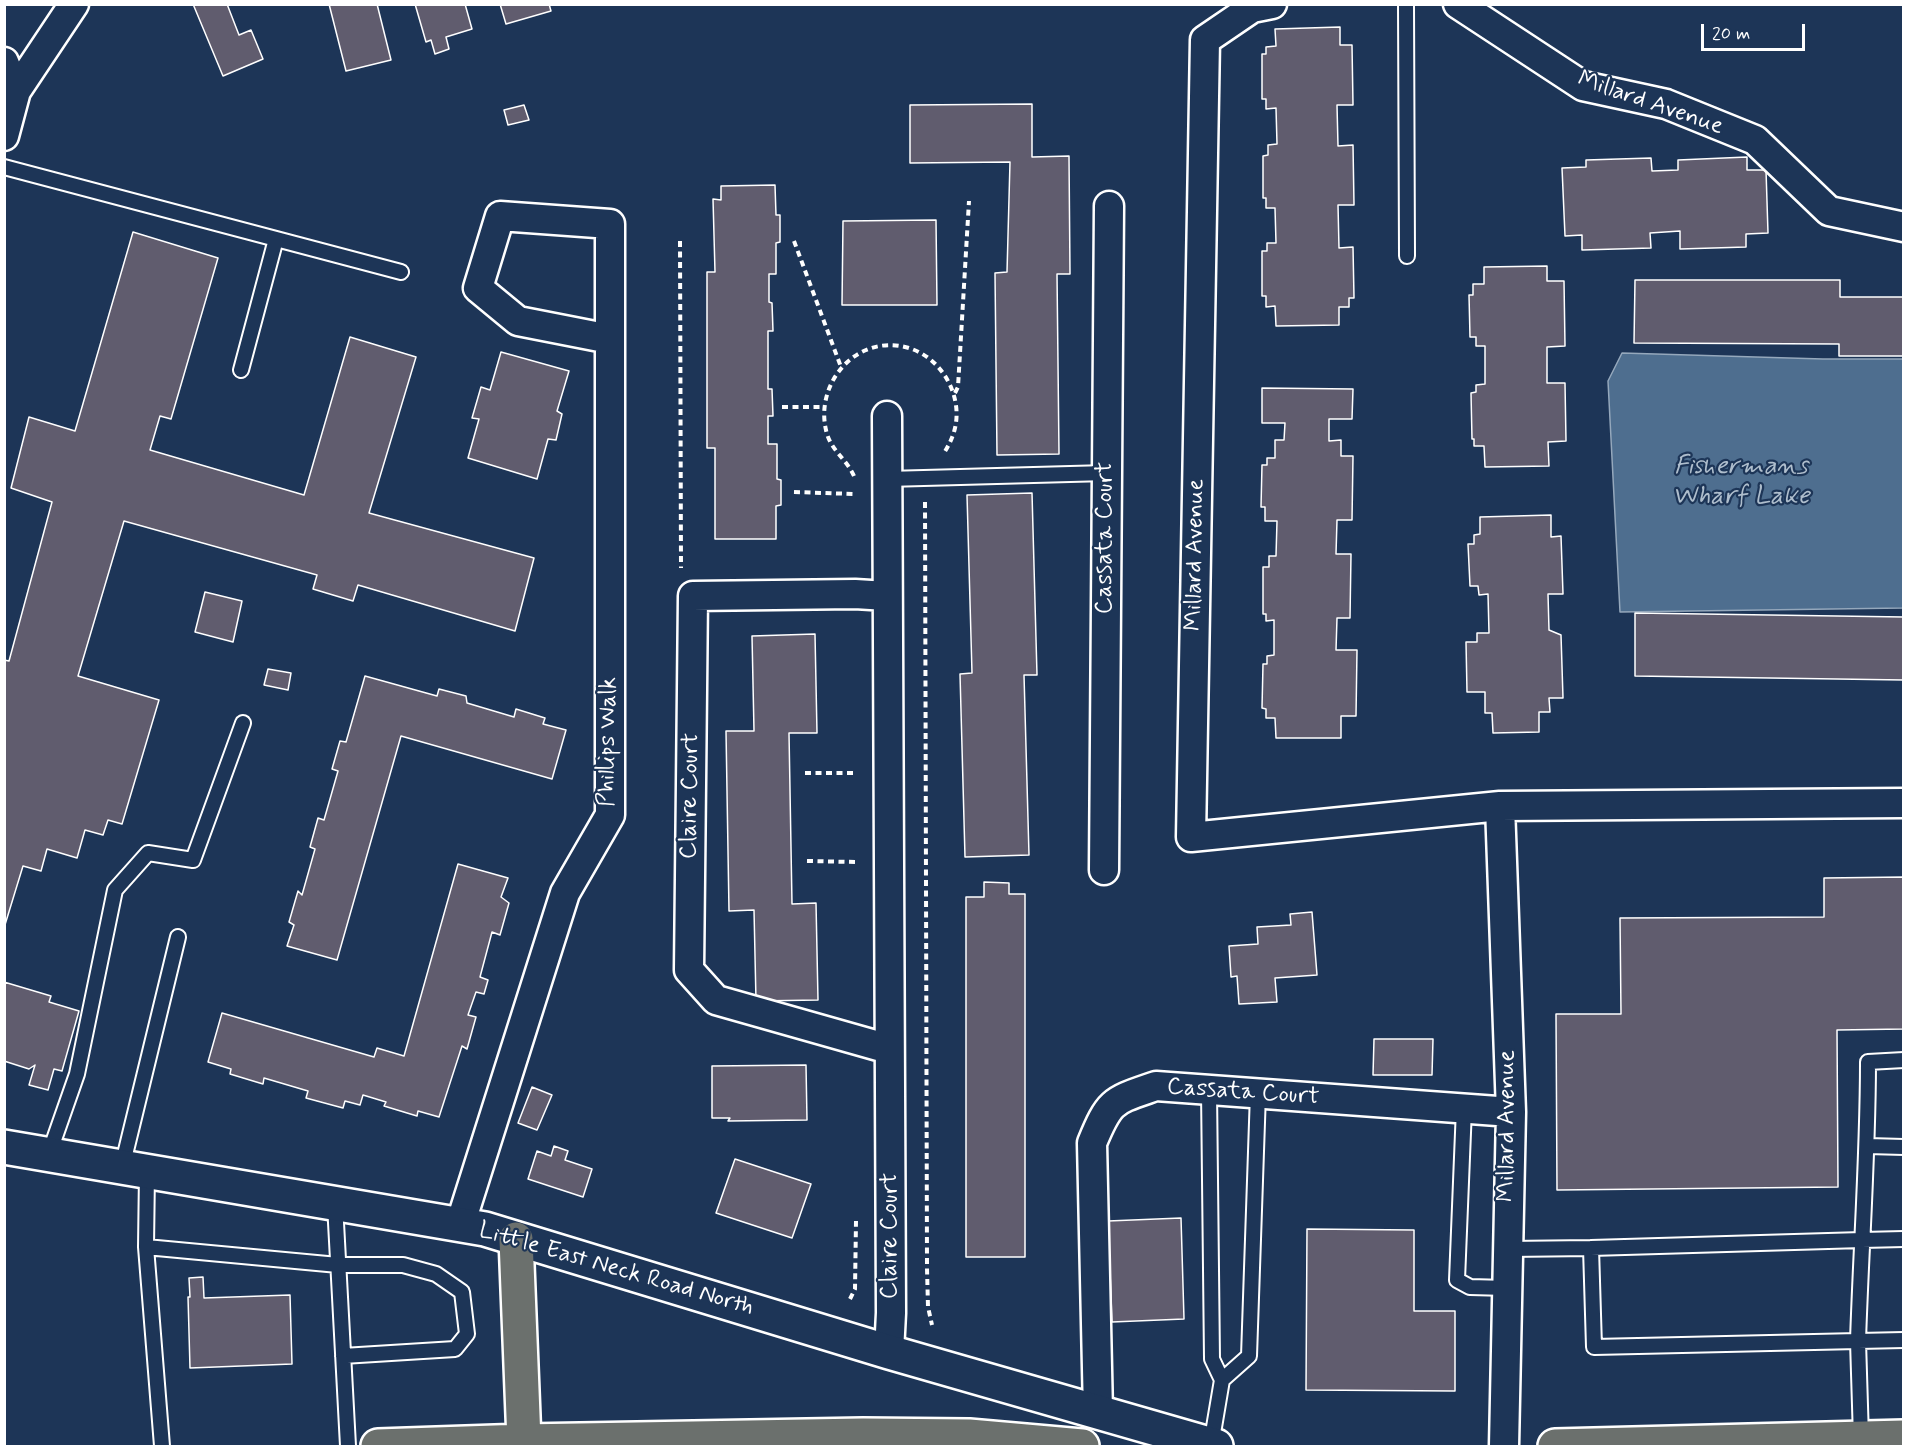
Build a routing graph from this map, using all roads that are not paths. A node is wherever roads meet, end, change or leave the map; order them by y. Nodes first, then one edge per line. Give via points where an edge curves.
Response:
1 (75, 4) edge
2 (1272, 4) edge
3 (1406, 4) edge
4 (1458, 4) edge
5 (4, 62) edge
6 (16, 91) junction
7 (4, 136) edge
8 (4, 167) edge
9 (1109, 206) dead end
10 (1904, 227) edge
11 (276, 239) junction
12 (1407, 256) dead end
13 (401, 272) dead end
14 (610, 339) junction
15 (241, 370) dead end
16 (887, 416) dead end
17 (1107, 473) junction
18 (887, 479) junction
19 (887, 596) junction
20 (243, 723) dead end
21 (1904, 802) edge
22 (1500, 806) junction
23 (1104, 870) dead end
24 (178, 937) dead end
25 (890, 1049) junction
26 (1904, 1060) edge
27 (1209, 1090) junction
28 (1258, 1094) junction
29 (1464, 1108) junction
30 (1511, 1112) junction
31 (1868, 1146) junction
32 (4, 1147) edge
33 (1904, 1148) edge
34 (49, 1154) junction
35 (135, 1169) junction
36 (334, 1204) junction
37 (460, 1225) junction
38 (516, 1239) junction
39 (1904, 1239) edge
40 (1862, 1240) junction
41 (146, 1247) junction
42 (1591, 1248) junction
43 (1508, 1249) junction
44 (338, 1265) junction
45 (1507, 1288) junction
46 (1904, 1340) edge
47 (1858, 1341) junction
48 (889, 1352) junction
49 (343, 1356) junction
50 (1222, 1380) junction
51 (1098, 1413) junction
52 (1904, 1437) edge
53 (1861, 1438) junction
54 (524, 1441) junction
55 (1672, 1445) edge
56 (162, 1446) edge
57 (348, 1446) edge
58 (378, 1446) edge
59 (1082, 1446) edge
60 (1214, 1446) edge
61 (1504, 1446) edge
62 (1555, 1446) edge

1 - 6 street
2 - 22 street, Millard Avenue via 1252,8 1205,40 1191,837
3 - 12 lane
4 - 10 street, Millard Avenue via 1583,86 1666,104 1755,140 1828,211
5 - 6 street
6 - 7 street
8 - 11 lane
9 - 17 street, Cassata Court
11 - 13 lane
11 - 15 lane
14 - 14 street, Phillips Walk via 610,224 500,216 478,288 518,321
14 - 37 street, Phillips Walk via 610,815 565,892
16 - 18 street, Claire Court
17 - 18 lane
17 - 23 street, Cassata Court
18 - 19 street, Claire Court
19 - 25 street, Claire Court
19 - 25 street, Claire Court via 693,596 689,970 716,1000
20 - 34 lane via 193,860 148,853 115,890 77,1074
21 - 22 street, Millard Avenue
22 - 30 street, Millard Avenue
24 - 35 lane
25 - 48 street, Claire Court
26 - 31 lane via 1868,1062
27 - 28 street, Cassata Court
27 - 50 lane via 1212,1359
27 - 51 street, Cassata Court via 1156,1086 1118,1099 1104,1115 1092,1143
28 - 29 street, Cassata Court
28 - 50 lane via 1249,1356
29 - 30 street, Cassata Court
29 - 45 lane via 1457,1280 1470,1287
30 - 43 street, Millard Avenue
31 - 33 lane
31 - 40 lane
32 - 34 main road, Little East Neck Road North
34 - 35 main road, Little East Neck Road North
35 - 36 main road, Little East Neck Road North
35 - 41 lane
36 - 37 main road, Little East Neck Road North
36 - 44 lane
37 - 38 main road, Little East Neck Road North
38 - 48 main road, Little East Neck Road North
38 - 54 main road
39 - 40 lane
40 - 42 lane
40 - 47 lane
41 - 44 lane
41 - 56 lane
42 - 43 lane
42 - 47 lane via 1594,1347
43 - 45 street, Millard Avenue
44 - 49 lane
44 - 49 lane via 403,1265 436,1274 462,1292 467,1334 455,1349
45 - 61 street, Millard Avenue
46 - 47 lane
47 - 53 lane
48 - 51 main road, Little East Neck Road North
49 - 57 lane
50 - 60 lane
51 - 60 main road, Little East Neck Road North
52 - 53 main road
53 - 55 main road
54 - 58 main road
54 - 59 main road via 958,1436
55 - 62 main road

